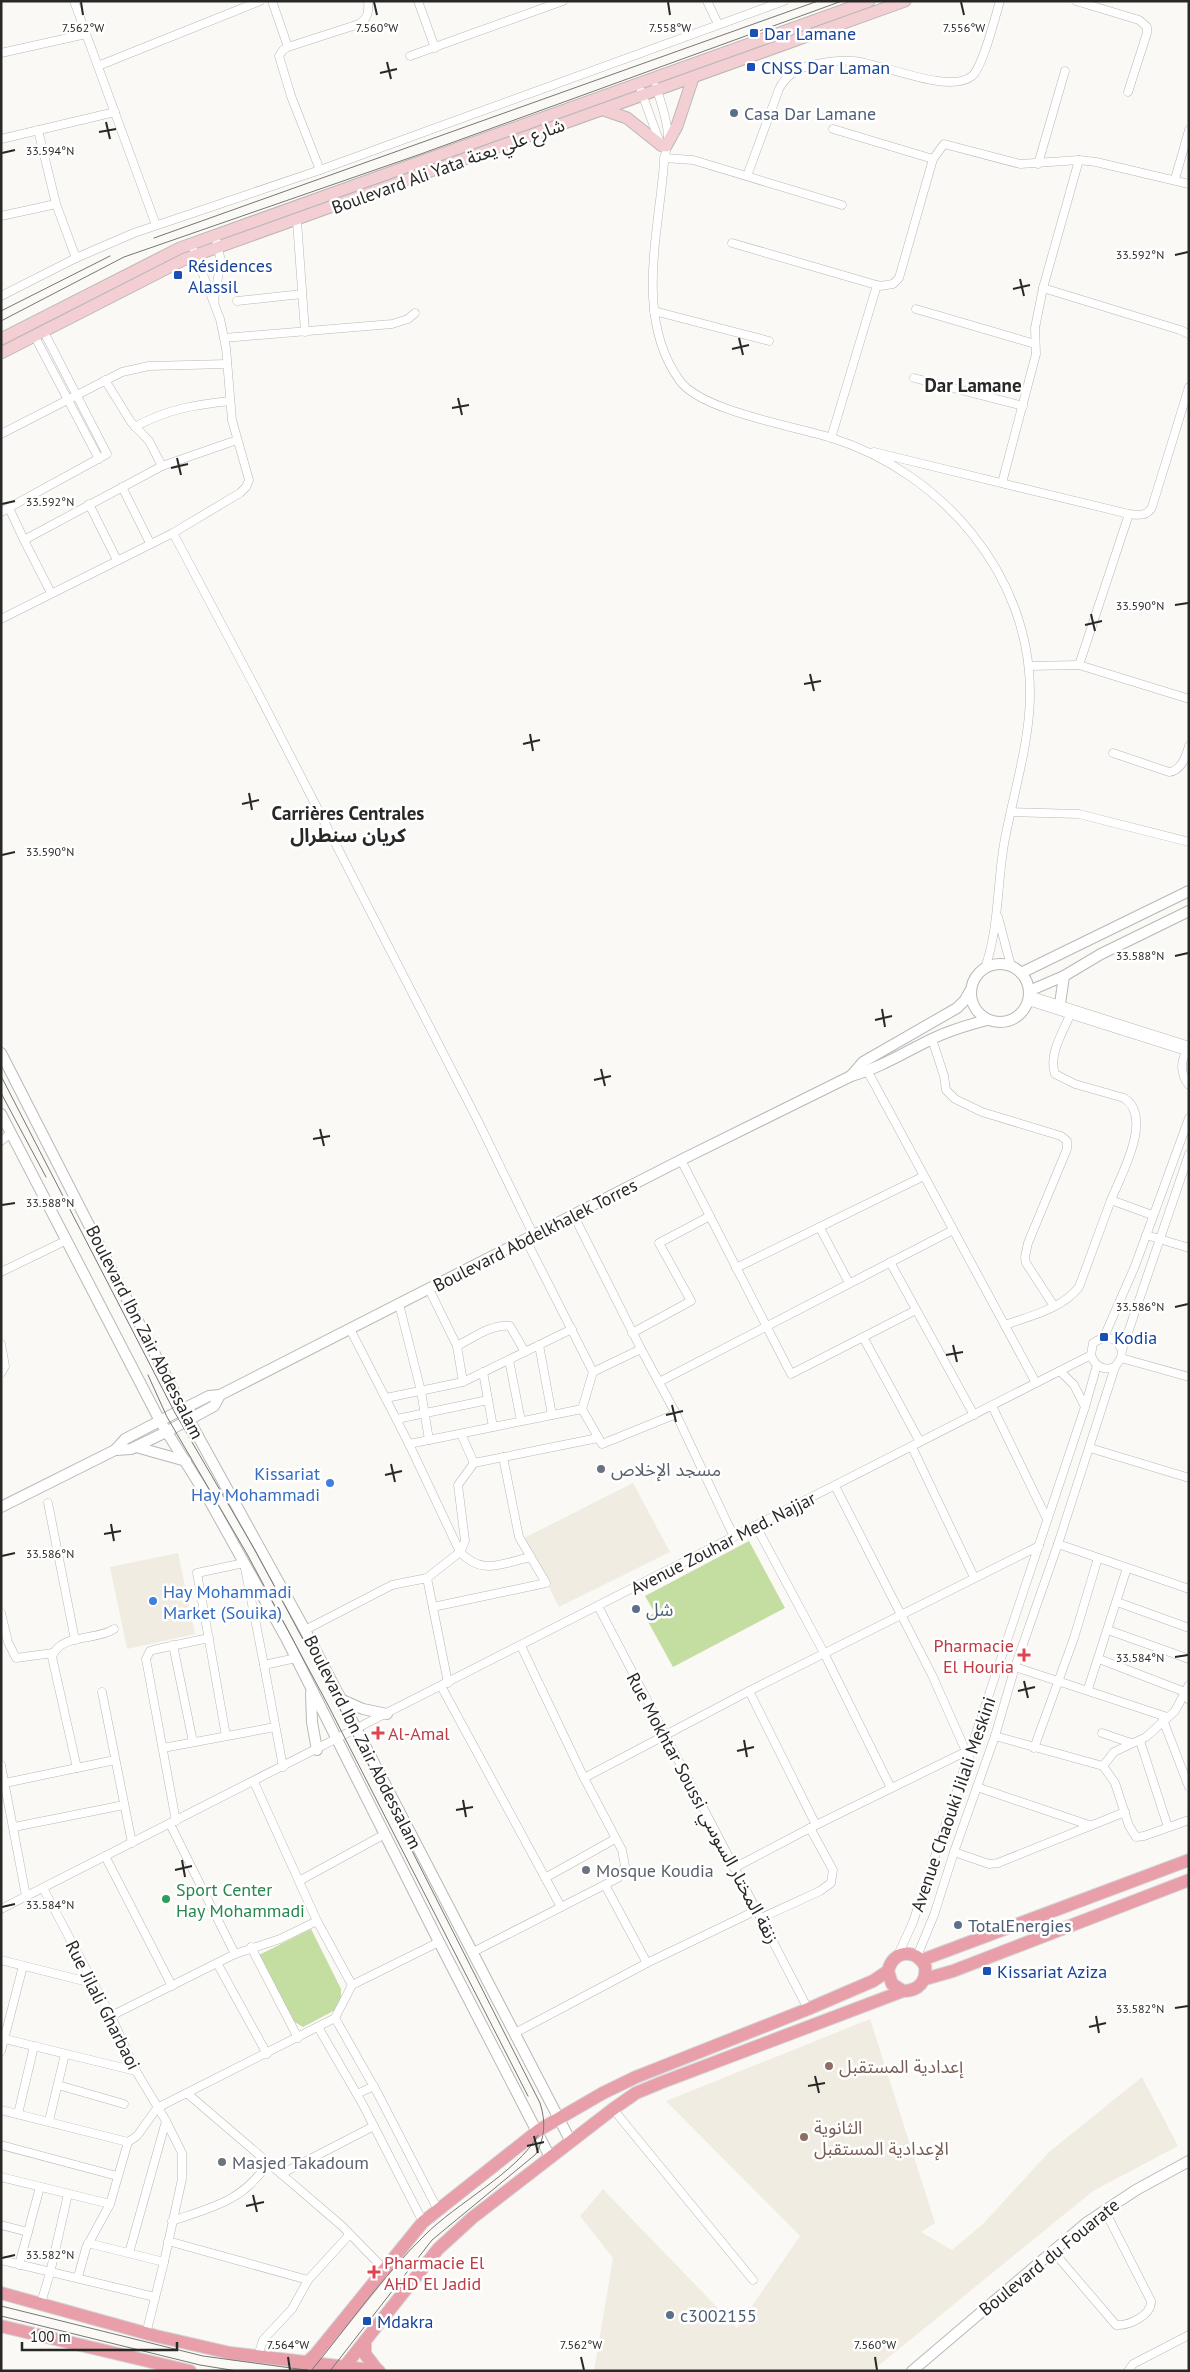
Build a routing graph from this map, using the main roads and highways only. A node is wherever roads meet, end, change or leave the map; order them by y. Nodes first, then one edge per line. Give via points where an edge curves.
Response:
1 (869, 1) edge
2 (905, 1) edge
3 (693, 78) junction
4 (604, 110) junction
5 (1, 339) edge
6 (1, 353) edge
7 (1189, 1860) edge
8 (1188, 1882) edge
9 (920, 1958) junction
10 (888, 1971) junction
11 (925, 1979) junction
12 (903, 1991) junction
13 (1, 2292) edge
14 (1, 2326) edge
15 (365, 2341) junction
16 (302, 2366) edge
17 (343, 2368) edge
18 (190, 2371) edge
19 (379, 2371) edge

1 - 5 main road, Boulevard Ali Yata شارع علي يعتة via 192,243
2 - 3 main road, Boulevard Ali Yata شارع علي يعتة
3 - 4 main road, Boulevard Ali Yata شارع علي يعتة
3 - 4 main road via 677,126 664,150 627,118
4 - 6 main road, Boulevard Ali Yata شارع علي يعتة via 196,255
7 - 9 main road
8 - 11 main road
9 - 10 main road via 911,1953 898,1955
9 - 11 main road via 926,1966
10 - 12 main road via 892,1984
10 - 16 main road via 873,1981 808,2009 636,2077 536,2132 423,2222 315,2355
11 - 12 main road via 916,1989
12 - 15 main road via 636,2093 570,2140 438,2249
13 - 16 main road via 146,2334
14 - 18 main road
15 - 17 main road
15 - 19 main road via 365,2354
16 - 17 main road
17 - 19 main road

